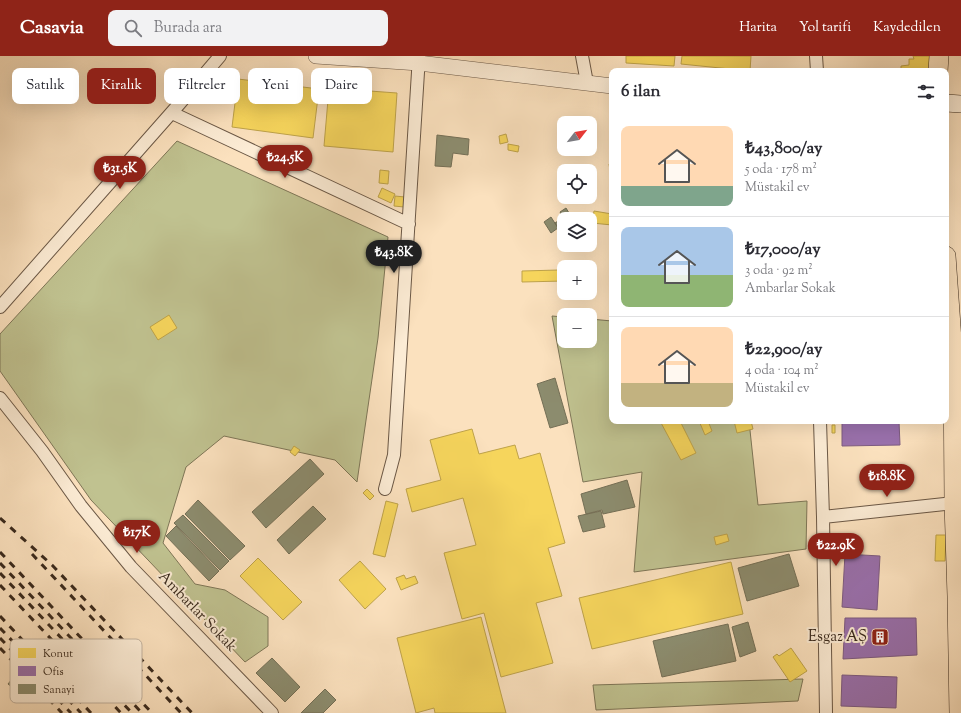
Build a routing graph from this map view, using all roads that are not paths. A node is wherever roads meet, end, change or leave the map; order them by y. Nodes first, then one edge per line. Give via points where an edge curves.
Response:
1 (220, 56) edge
2 (316, 56) edge
3 (582, 56) edge
4 (816, 56) edge
5 (939, 56) edge
6 (419, 59) edge
7 (817, 68) edge
8 (938, 68) edge
9 (587, 83) junction
10 (609, 86) edge
11 (949, 103) edge
12 (961, 104) edge
13 (172, 113) junction
14 (409, 224) junction
15 (949, 298) edge
16 (0, 307) edge
17 (961, 318) edge
18 (953, 354) junction
19 (0, 398) edge
20 (820, 424) edge
21 (386, 489) dead end
22 (954, 503) junction
23 (823, 517) junction
24 (272, 713) edge
25 (826, 713) edge
26 (959, 713) edge

1 - 13 street
2 - 6 street
3 - 9 street
4 - 7 street
5 - 8 main road
6 - 9 street
6 - 14 street
9 - 10 street
11 - 12 main road
13 - 14 street
13 - 16 street
14 - 21 street via 394,455
15 - 18 main road
17 - 18 main road
18 - 22 main road
19 - 24 street, Ambarlar Sokak via 81,506 131,567
20 - 23 street
22 - 23 street
22 - 26 main road
23 - 25 street

